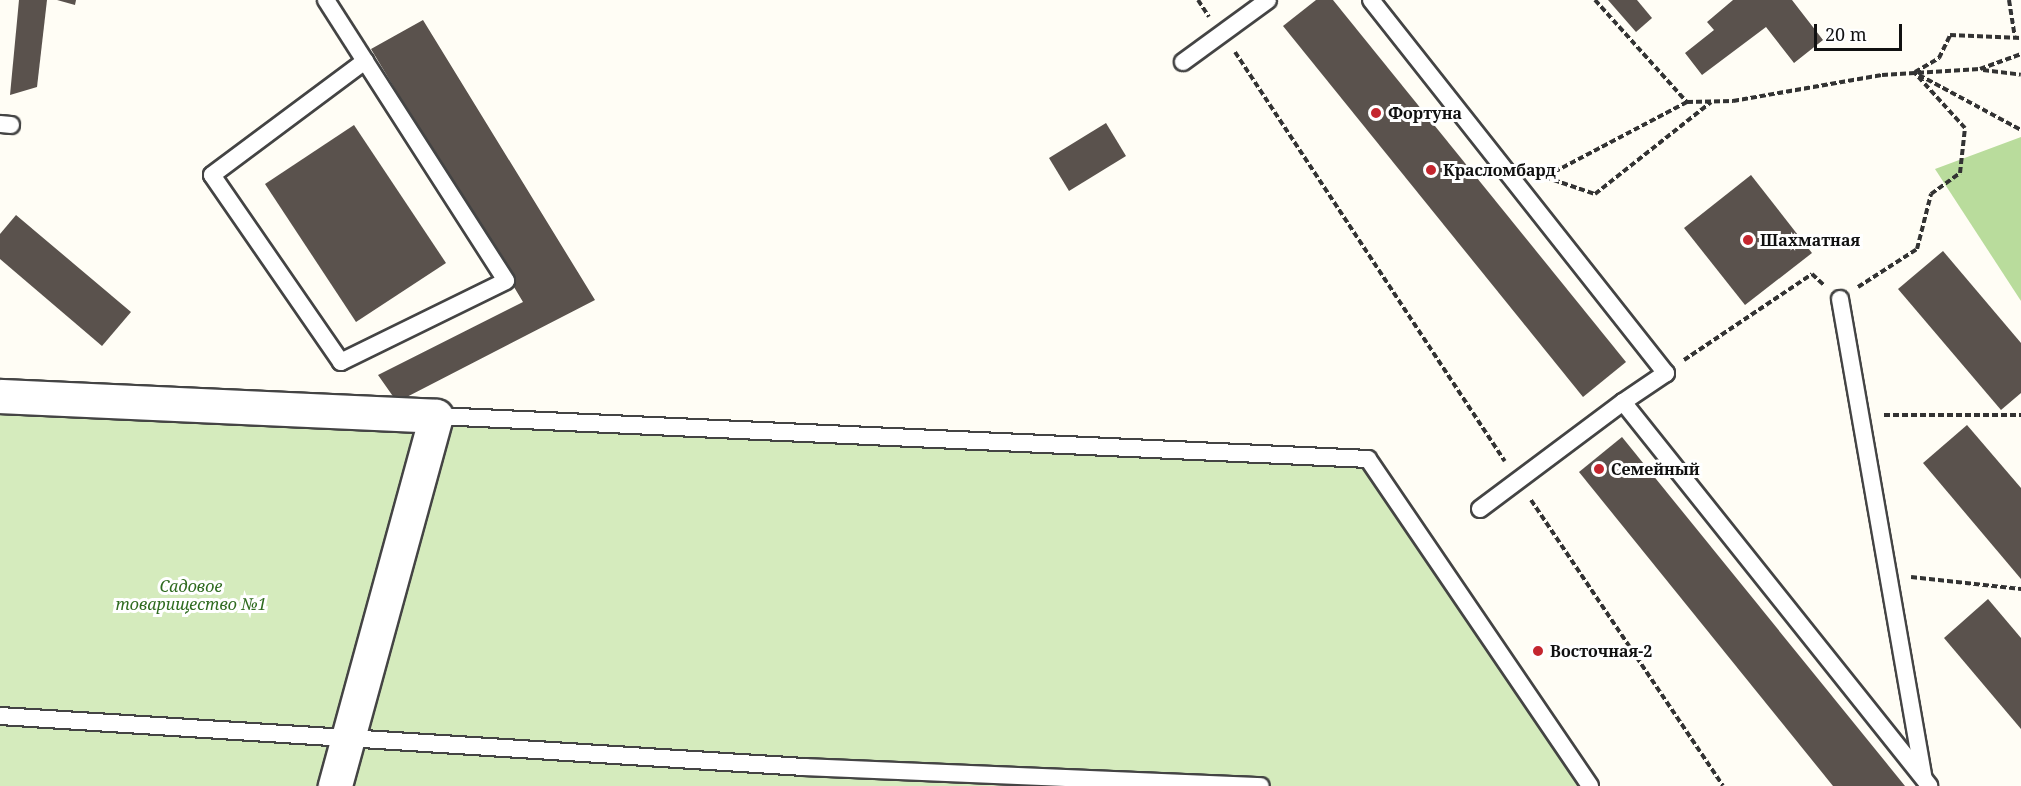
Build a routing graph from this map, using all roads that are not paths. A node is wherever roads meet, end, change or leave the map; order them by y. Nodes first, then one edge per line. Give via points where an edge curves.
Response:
1 (326, 0) edge
2 (1268, 0) edge
3 (1371, 0) edge
4 (365, 61) junction
5 (1184, 62) dead end
6 (1840, 299) road end
7 (0, 396) edge
8 (1623, 402) junction
9 (436, 416) junction
10 (1480, 509) dead end
11 (0, 716) edge
12 (348, 736) junction
13 (1926, 782) edge
14 (335, 786) edge
15 (1261, 786) edge
16 (1590, 786) edge

1 - 4 lane
2 - 5 lane
3 - 8 lane via 1666,373
4 - 4 lane via 212,175 341,362 506,281
6 - 13 lane
7 - 9 street
8 - 10 lane
8 - 13 lane
9 - 12 street
9 - 16 lane via 1368,459
11 - 12 lane
12 - 14 street
12 - 15 lane via 806,767

